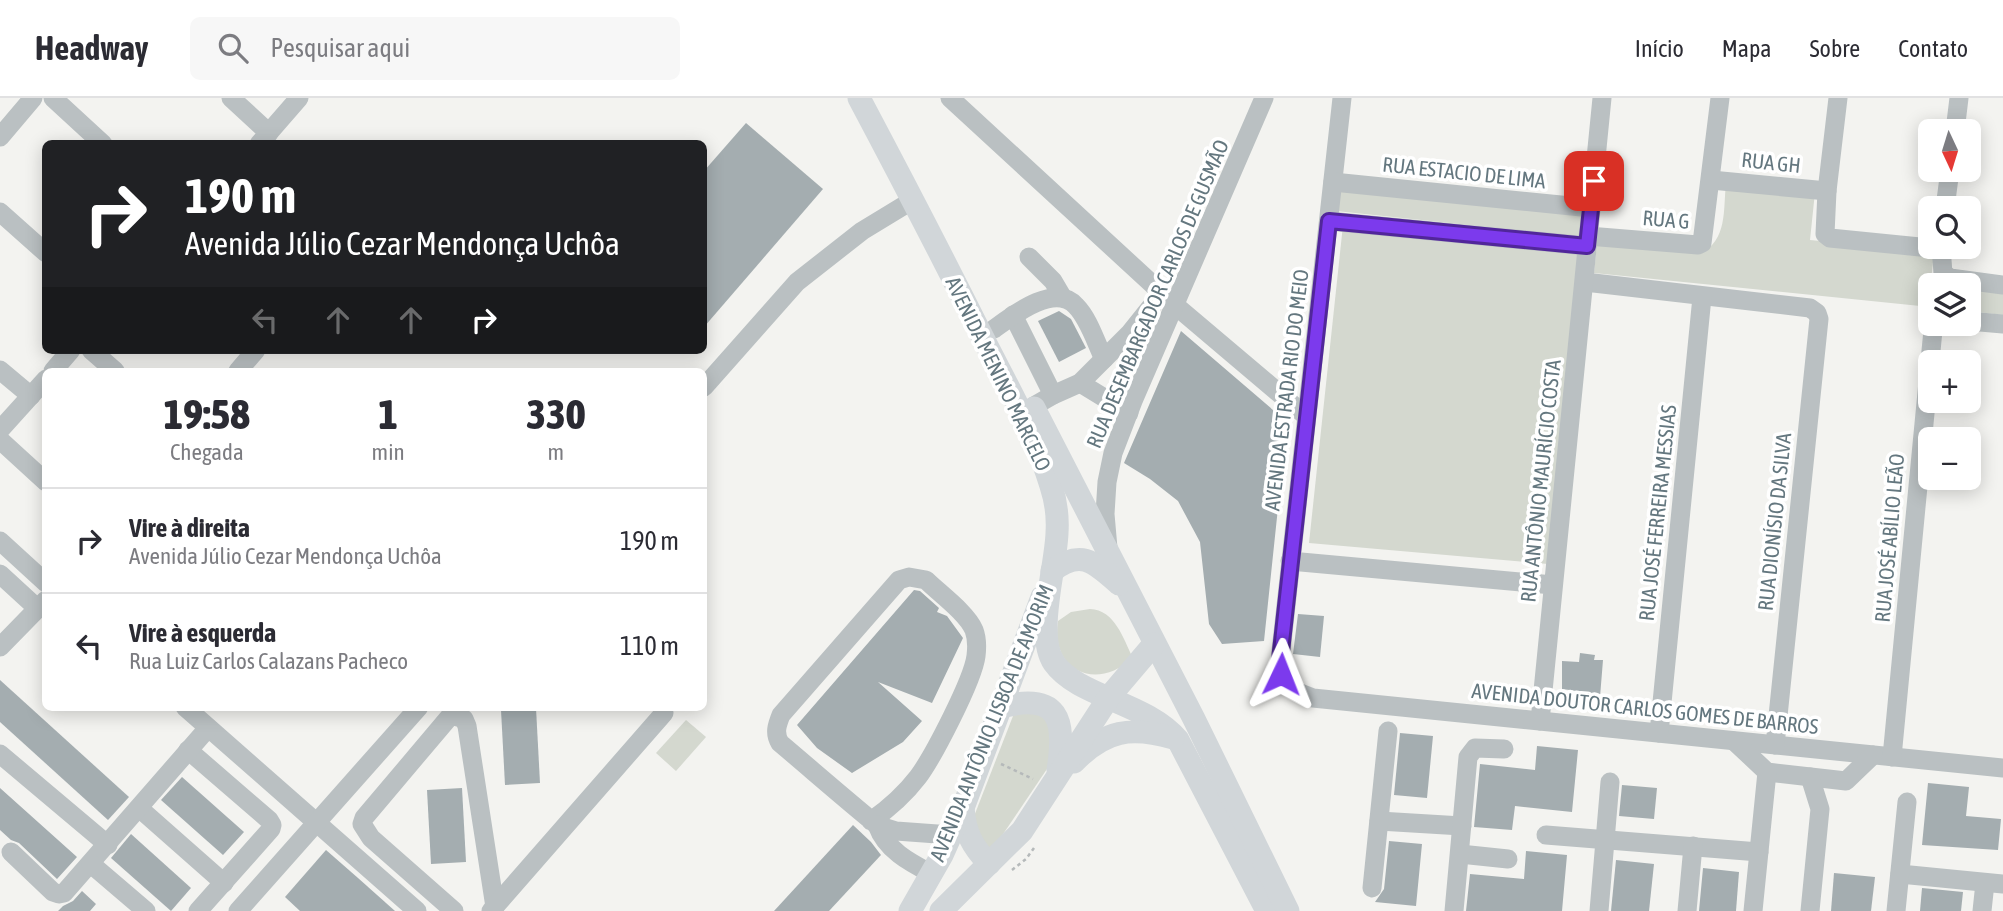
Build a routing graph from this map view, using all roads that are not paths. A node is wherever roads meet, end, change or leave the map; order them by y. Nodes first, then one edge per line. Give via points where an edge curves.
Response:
1 (33, 98) edge
2 (52, 98) edge
3 (231, 98) edge
4 (299, 98) edge
5 (859, 98) edge
6 (874, 98) edge
7 (1264, 98) edge
8 (1342, 98) edge
9 (1595, 98) edge
10 (1602, 98) edge
11 (1720, 98) edge
12 (1838, 98) edge
13 (1959, 98) edge
14 (959, 101) edge
15 (1956, 119) edge
16 (0, 137) edge
17 (264, 138) edge
18 (99, 140) edge
19 (1711, 180) junction
20 (1333, 182) junction
21 (1827, 191) junction
22 (913, 200) junction
23 (1591, 208) junction
24 (0, 212) edge
25 (1329, 221) junction
26 (1587, 241) junction
27 (1918, 246) edge
28 (42, 249) edge
29 (1029, 257) dead end
30 (1942, 259) edge
31 (1584, 282) junction
32 (2003, 285) edge
33 (1702, 297) junction
34 (1063, 299) junction
35 (1169, 299) junction
36 (1013, 315) junction
37 (1981, 322) edge
38 (2003, 324) edge
39 (994, 329) junction
40 (1932, 336) edge
41 (68, 354) edge
42 (96, 354) edge
43 (253, 354) edge
44 (1104, 359) junction
45 (56, 368) edge
46 (112, 368) edge
47 (241, 368) edge
48 (0, 370) edge
49 (1080, 383) junction
50 (42, 384) edge
51 (707, 384) edge
52 (31, 396) junction
53 (1043, 401) junction
54 (1129, 413) junction
55 (1306, 416) junction
56 (0, 430) edge
57 (0, 440) edge
58 (42, 478) edge
59 (0, 541) edge
60 (1108, 552) junction
61 (1290, 561) junction
62 (1052, 571) junction
63 (0, 574) edge
64 (42, 579) edge
65 (1553, 585) junction
66 (1127, 591) junction
67 (42, 604) edge
68 (1154, 644) junction
69 (0, 647) edge
70 (1286, 685) joint
71 (1109, 697) junction
72 (1001, 707) junction
73 (189, 711) edge
74 (415, 711) edge
75 (664, 713) dead end
76 (1541, 721) junction
77 (208, 728) junction
78 (1388, 731) dead end
79 (1659, 733) junction
80 (1178, 740) junction
81 (1734, 741) junction
82 (1775, 745) junction
83 (190, 747) junction
84 (1504, 749) dead end
85 (0, 754) edge
86 (1883, 756) junction
87 (2003, 768) edge
88 (1767, 777) junction
89 (1054, 781) junction
90 (1610, 782) dead end
91 (1812, 782) junction
92 (1841, 786) junction
93 (1907, 802) dead end
94 (139, 808) junction
95 (963, 808) junction
96 (1820, 809) junction
97 (1379, 821) junction
98 (316, 823) junction
99 (874, 823) junction
100 (1462, 826) junction
101 (951, 835) junction
102 (1546, 835) dead end
103 (1605, 839) junction
104 (108, 845) junction
105 (1693, 846) junction
106 (11, 852) dead end
107 (1759, 852) junction
108 (1460, 854) junction
109 (1508, 859) dead end
110 (91, 864) junction
111 (989, 864) junction
112 (932, 874) junction
113 (1900, 874) junction
114 (224, 883) junction
115 (1994, 883) edge
116 (1372, 888) dead end
117 (493, 909) edge
118 (146, 911) edge
119 (198, 911) edge
120 (238, 911) edge
121 (417, 911) edge
122 (454, 911) edge
123 (910, 911) edge
124 (942, 911) edge
125 (1267, 911) edge
126 (1288, 911) edge
127 (1454, 911) edge
128 (1599, 911) edge
129 (1687, 911) edge
130 (1753, 911) edge
131 (1810, 911) edge
132 (1896, 911) edge
133 (1982, 911) edge

1 - 16 street
2 - 18 street
3 - 17 street
4 - 17 street
5 - 22 main road, AVENIDA MENINO MARCELO
6 - 39 main road, AVENIDA MENINO MARCELO
7 - 35 street, RUA DESEMBARGADOR CARLOS DE GUSMÃO
8 - 20 street, AVENIDA ESTRADA RIO DO MEIO
9 - 10 street
10 - 23 street, RUA ANTÔNIO MAURÍCIO COSTA
11 - 19 street
12 - 21 street
13 - 15 street
14 - 35 street
19 - 21 street, RUA GH
19 - 26 street, RUA G via 1704,239 1698,246
20 - 23 street, RUA ESTACIO DE LIMA
20 - 25 street, AVENIDA ESTRADA RIO DO MEIO
21 - 27 street via 1825,234 1830,238
22 - 51 street via 862,231 797,282
22 - 62 main road, AVENIDA MENINO MARCELO via 1030,433 1051,485 1057,534
23 - 26 street, RUA ANTÔNIO MAURÍCIO COSTA
24 - 28 street
25 - 26 street, RUA G
25 - 55 street, AVENIDA ESTRADA RIO DO MEIO
26 - 31 street, RUA ANTÔNIO MAURÍCIO COSTA
29 - 34 street via 1053,281
30 - 32 street via 1943,273 1951,278
31 - 33 street
31 - 65 street, RUA ANTÔNIO MAURÍCIO COSTA
33 - 79 street, RUA JOSÉ FERREIRA MESSIAS
33 - 82 street, RUA DIONÍSIO DA SILVA via 1810,308 1819,319
34 - 36 street via 1041,299
34 - 44 street via 1076,304
35 - 44 street
35 - 54 street, RUA DESEMBARGADOR CARLOS DE GUSMÃO
35 - 55 street
36 - 39 street
36 - 53 street
37 - 38 street
39 - 53 main road, AVENIDA MENINO MARCELO
40 - 86 street, RUA JOSÉ ABÍLIO LEÃO
41 - 45 street
42 - 46 street
43 - 47 street
44 - 49 street
48 - 52 street
49 - 53 street
49 - 54 street
50 - 52 street
52 - 56 street
53 - 60 main road, AVENIDA MENINO MARCELO
54 - 60 street, RUA DESEMBARGADOR CARLOS DE GUSMÃO via 1107,482
55 - 61 street, AVENIDA ESTRADA RIO DO MEIO
57 - 58 street
59 - 64 street
60 - 66 main road, AVENIDA MENINO MARCELO
61 - 65 street
61 - 70 street, AVENIDA ESTRADA RIO DO MEIO via 1280,660
62 - 66 main road via 1083,559
62 - 71 main road, AVENIDA MENINO MARCELO via 1047,650 1069,677
62 - 72 main road, AVENIDA ANTÔNIO LISBOA DE AMORIM
63 - 67 street
65 - 76 street, RUA ANTÔNIO MAURÍCIO COSTA
66 - 68 main road, AVENIDA MENINO MARCELO
67 - 69 street
68 - 71 main road, AVENIDA ANTÔNIO LISBOA DE AMORIM
68 - 126 main road, AVENIDA MENINO MARCELO
70 - 76 street, AVENIDA DOUTOR CARLOS GOMES DE BARROS via 1313,698
71 - 80 main road, AVENIDA MENINO MARCELO via 1156,720
71 - 89 main road, AVENIDA ANTÔNIO LISBOA DE AMORIM
72 - 89 main road via 1025,701 1050,709 1062,731
72 - 95 main road, AVENIDA ANTÔNIO LISBOA DE AMORIM
73 - 77 street
74 - 98 street
75 - 117 street
76 - 79 street, AVENIDA DOUTOR CARLOS GOMES DE BARROS
77 - 83 street
77 - 98 street
78 - 97 street
79 - 81 street, AVENIDA DOUTOR CARLOS GOMES DE BARROS
80 - 89 main road via 1147,731 1113,735 1094,744
80 - 125 main road, AVENIDA MENINO MARCELO
81 - 82 street, AVENIDA DOUTOR CARLOS GOMES DE BARROS
81 - 88 street
82 - 86 street, AVENIDA DOUTOR CARLOS GOMES DE BARROS
83 - 94 street
83 - 114 street via 272,824
84 - 100 street via 1471,751
85 - 104 street
86 - 87 street, AVENIDA DOUTOR CARLOS GOMES DE BARROS
86 - 92 street
88 - 91 street
88 - 107 street
89 - 111 main road, AVENIDA ANTÔNIO LISBOA DE AMORIM via 1022,831
90 - 103 street
91 - 92 street
91 - 96 street
92 - 96 street
93 - 113 street
94 - 104 street
94 - 114 street
95 - 101 main road, AVENIDA ANTÔNIO LISBOA DE AMORIM
95 - 111 main road via 971,845
96 - 131 street
97 - 100 street
97 - 116 street
98 - 120 street
98 - 121 street
99 - 99 street via 780,743 776,726 899,580 917,578 926,580 973,628 976,659 918,778
99 - 101 street via 896,831
99 - 112 street via 889,846
100 - 108 street
101 - 112 main road, AVENIDA ANTÔNIO LISBOA DE AMORIM
102 - 103 street
103 - 105 street
103 - 128 street
104 - 110 street
105 - 107 street
105 - 129 street
106 - 110 street via 59,894
107 - 130 street
108 - 109 street
108 - 127 street
110 - 118 street
111 - 124 main road, AVENIDA ANTÔNIO LISBOA DE AMORIM
112 - 123 main road, AVENIDA ANTÔNIO LISBOA DE AMORIM
113 - 115 street
113 - 132 street
114 - 119 street
115 - 133 street
117 - 122 street via 467,726 464,719 451,715 362,824 370,838

